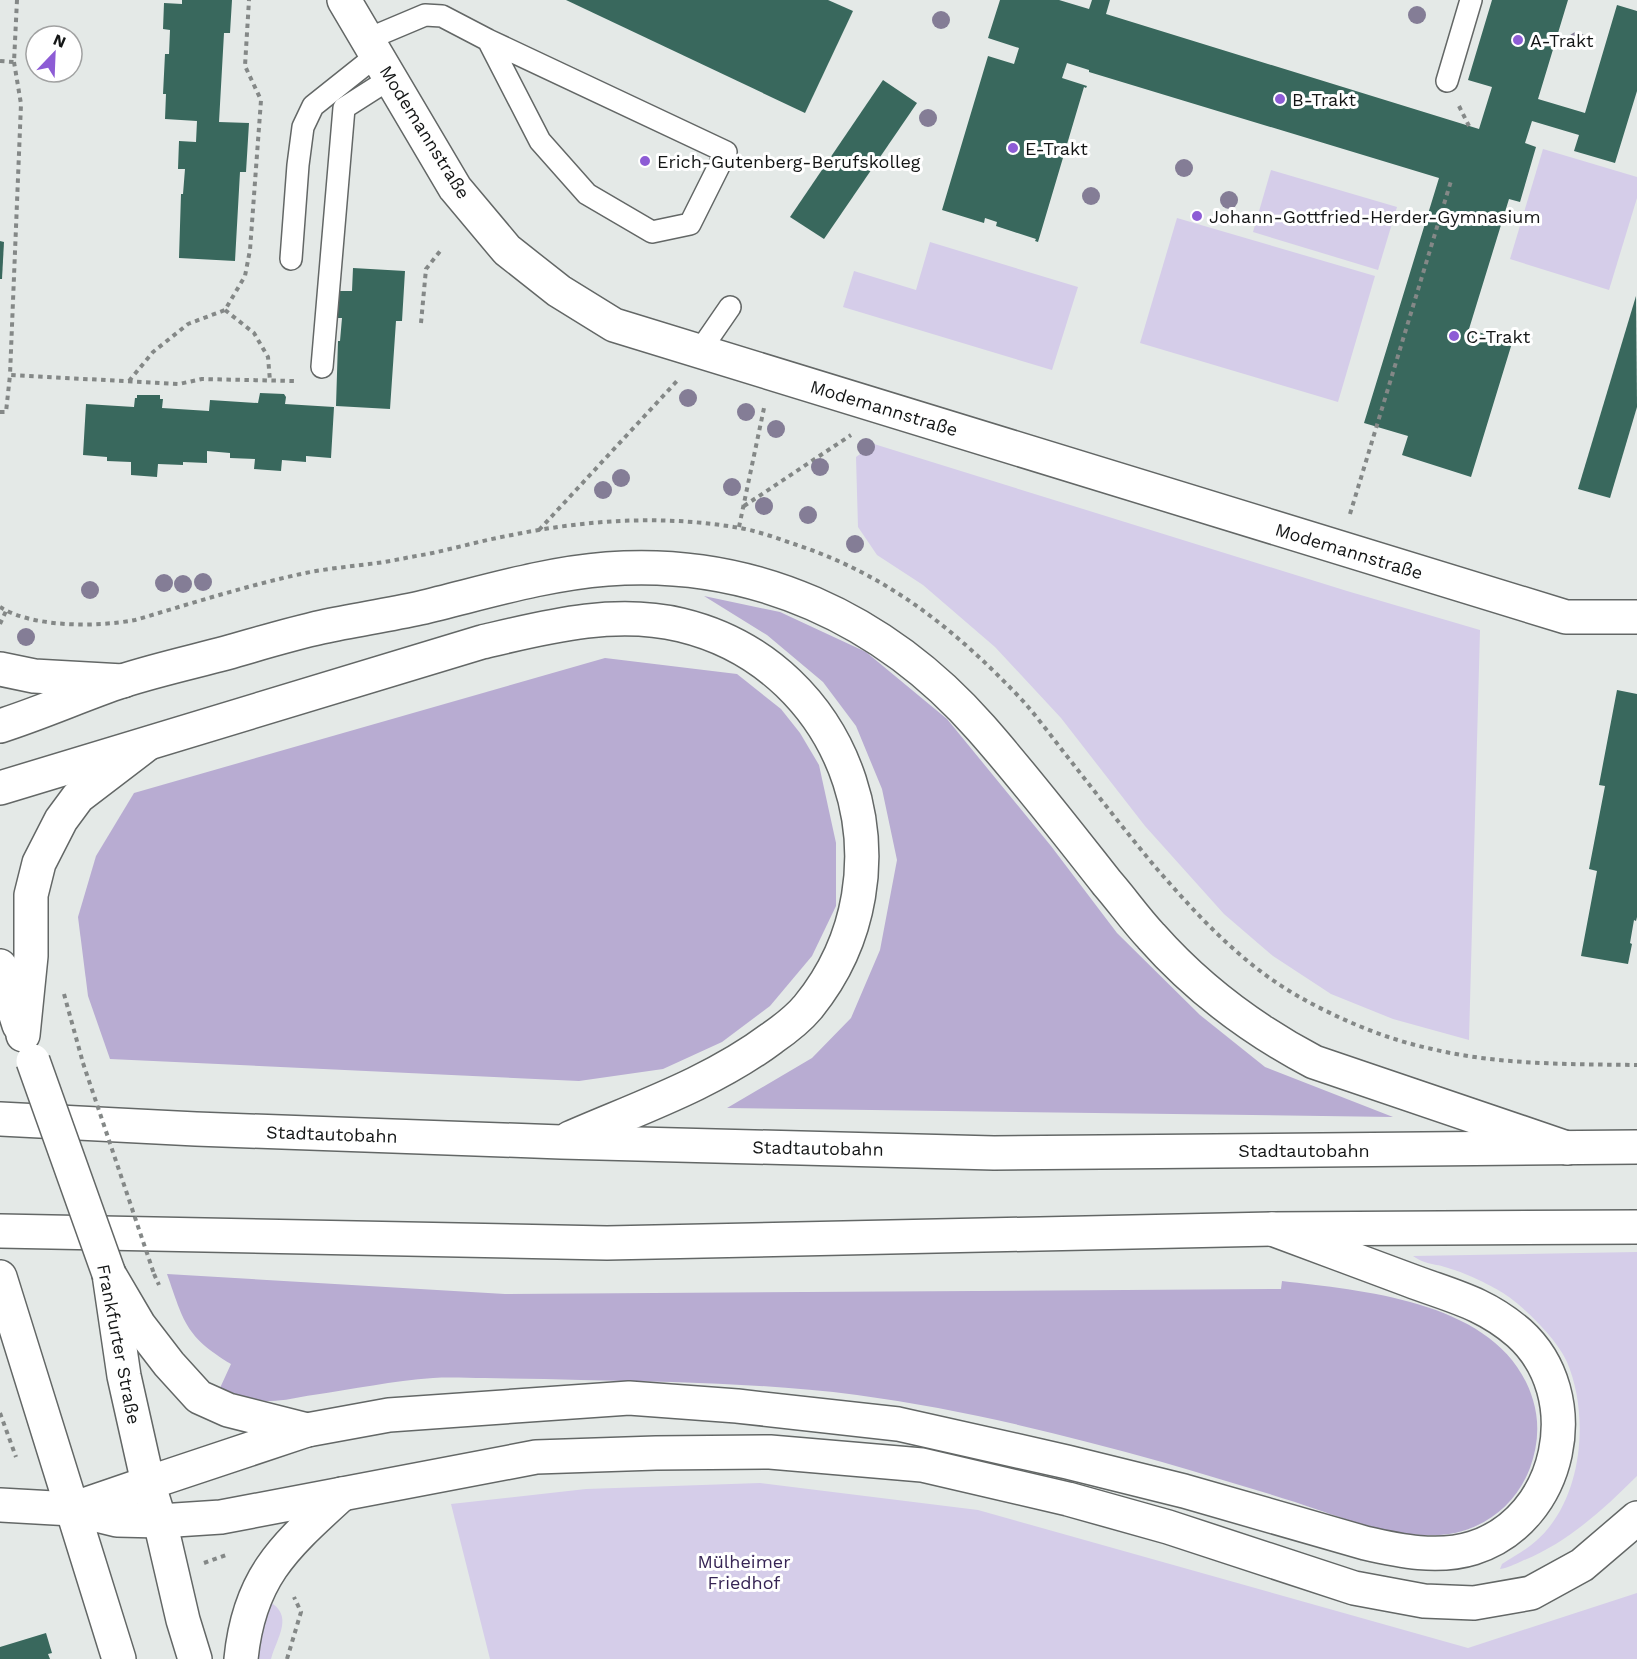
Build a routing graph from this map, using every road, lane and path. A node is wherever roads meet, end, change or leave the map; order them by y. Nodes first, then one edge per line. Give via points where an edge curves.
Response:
1 (18, 0) edge
2 (249, 0) edge
3 (344, 0) edge
4 (1471, 0) edge
5 (488, 40) junction
6 (379, 57) junction
7 (0, 61) edge
8 (14, 62) junction
9 (1447, 81) dead end
10 (1460, 108) dead end
11 (1469, 126) dead end
12 (1451, 181) dead end
13 (441, 250) dead end
14 (291, 259) dead end
15 (730, 307) dead end
16 (225, 310) junction
17 (421, 323) dead end
18 (699, 352) junction
19 (322, 367) dead end
20 (771, 373) junction
21 (10, 375) junction
22 (270, 381) junction
23 (294, 381) dead end
24 (128, 382) junction
25 (889, 410) junction
26 (0, 412) edge
27 (1360, 483) dead end
28 (744, 506) junction
29 (739, 527) dead end
30 (539, 530) dead end
31 (0, 607) edge
32 (1637, 617) edge
33 (0, 624) edge
34 (0, 669) edge
35 (123, 681) junction
36 (0, 726) edge
37 (146, 745) junction
38 (0, 788) edge
39 (0, 966) edge
40 (28, 1048) junction
41 (83, 1063) dead end
42 (0, 1119) edge
43 (561, 1142) junction
44 (1637, 1147) edge
45 (1567, 1148) junction
46 (1637, 1227) edge
47 (1272, 1229) junction
48 (0, 1232) edge
49 (109, 1274) junction
50 (154, 1274) dead end
51 (0, 1277) edge
52 (307, 1430) junction
53 (148, 1483) junction
54 (342, 1494) junction
55 (0, 1505) edge
56 (72, 1509) junction
57 (1637, 1518) edge
58 (160, 1521) junction
59 (119, 1659) edge
60 (195, 1659) edge
61 (241, 1659) edge

1 - 8 path
2 - 16 path via 245,66 261,100 250,250 245,276
3 - 6 main road, Modemannstraße
4 - 9 lane
5 - 5 lane via 726,152 690,224 652,232 587,194 540,141
5 - 6 lane via 442,16 425,15
6 - 14 lane via 313,106 303,128
6 - 18 main road, Modemannstraße via 455,188 507,250 559,291 614,325
6 - 19 lane via 344,108
7 - 8 path
8 - 21 path via 21,104
10 - 11 path
12 - 27 path
13 - 17 path via 426,269
15 - 18 lane
16 - 22 path via 254,333 268,357
16 - 24 path via 188,324 153,352
18 - 20 main road, Modemannstraße
18 - 30 path via 673,386
20 - 25 main road, Modemannstraße
20 - 28 path
21 - 24 path
21 - 26 path via 6,412
22 - 23 path
22 - 24 path
25 - 28 path
25 - 32 main road, Modemannstraße via 1566,618
28 - 29 path
31 - 33 path via 6,611
34 - 35 main road via 34,676
35 - 36 main road
35 - 45 main road via 319,627 574,573 672,570 748,581 780,591 869,631 944,690 1010,762 1151,937 1239,1017 1314,1062
37 - 38 main road
37 - 40 main road via 78,797 42,856 31,895
37 - 43 main road via 482,642 546,627 608,619 681,625 717,637 749,653 791,685 834,742 845,766 860,823 862,873 857,905 837,963 807,1008 758,1049 724,1071
39 - 40 main road, Frankfurter Straße
40 - 49 main road, Frankfurter Straße, bridge
41 - 50 path, bridge
42 - 43 main road, Stadtautobahn
43 - 45 main road, Stadtautobahn via 994,1153
44 - 45 main road, Stadtautobahn
46 - 47 main road
47 - 48 main road via 607,1243
47 - 52 main road via 1472,1303 1503,1321 1533,1349 1554,1390 1558,1442 1543,1492 1516,1525 1465,1550 1428,1554 1396,1550 1184,1491 898,1424 726,1405 629,1398 389,1416
49 - 52 main road via 139,1325 199,1397 228,1410
49 - 53 main road, Frankfurter Straße via 124,1376
51 - 56 main road
52 - 53 main road
53 - 56 main road
53 - 58 main road, Frankfurter Straße
54 - 57 main road via 536,1457 770,1452 922,1465 1168,1527 1354,1588 1424,1601 1474,1603 1531,1593 1582,1565
54 - 58 main road via 221,1517
54 - 61 main road via 296,1537 267,1573 252,1601
55 - 56 main road
56 - 58 main road via 117,1520
56 - 59 main road
58 - 60 main road, Frankfurter Straße

